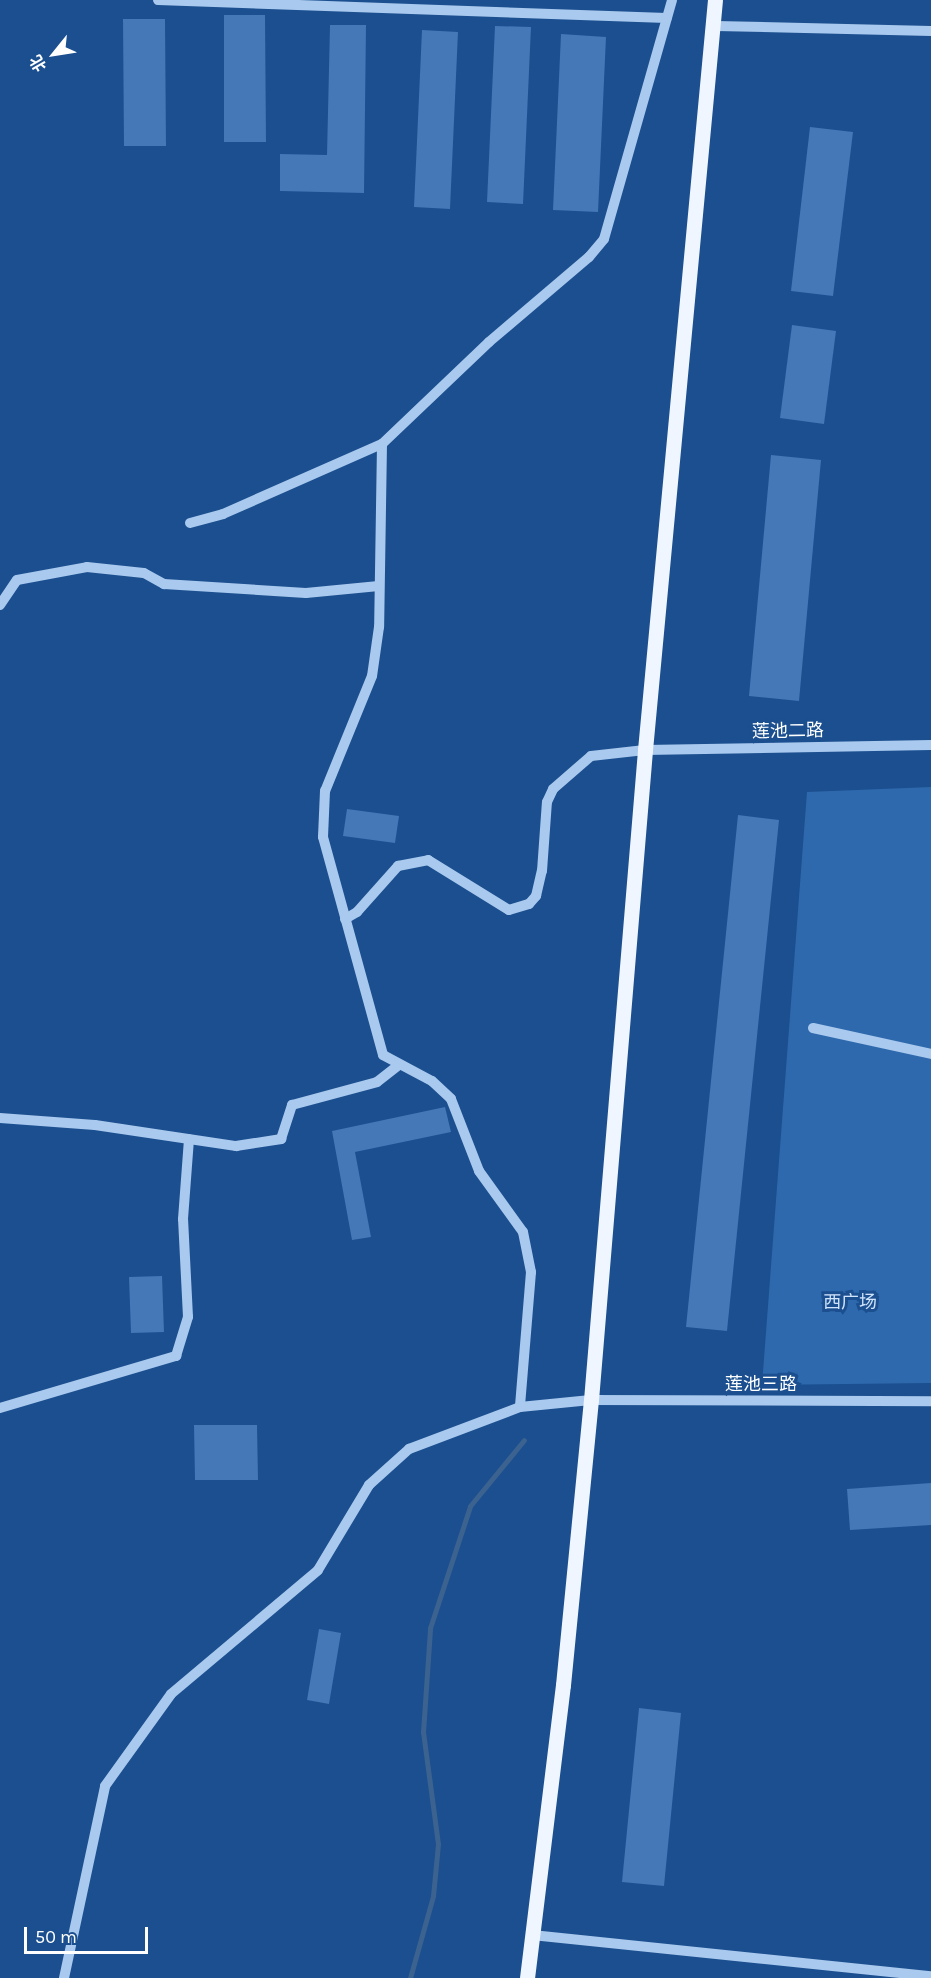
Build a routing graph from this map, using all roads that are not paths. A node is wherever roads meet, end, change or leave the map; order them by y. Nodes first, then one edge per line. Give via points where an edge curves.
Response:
1 (158, 0) edge
2 (672, 0) edge
3 (715, 0) edge
4 (667, 18) junction
5 (716, 26) junction
6 (931, 31) edge
7 (382, 444) junction
8 (190, 523) dead end
9 (380, 586) junction
10 (0, 605) edge
11 (931, 745) edge
12 (645, 750) junction
13 (345, 919) junction
14 (813, 1028) dead end
15 (931, 1054) edge
16 (399, 1065) junction
17 (0, 1118) edge
18 (189, 1139) junction
19 (591, 1400) junction
20 (931, 1401) edge
21 (520, 1407) junction
22 (0, 1408) edge
23 (532, 1935) junction
24 (931, 1976) edge
25 (64, 1978) edge
26 (527, 1978) edge

1 - 4 street
2 - 4 street
3 - 5 main road
4 - 7 street via 604,239 589,257 489,342
5 - 6 street
5 - 12 main road
7 - 8 street via 222,514
7 - 9 street
9 - 10 street via 306,593 164,584 144,573 87,567 17,580
9 - 13 street via 372,676 326,791 323,837
11 - 12 street, 莲池二路
12 - 13 street, 莲池二路 via 591,756 553,789 547,802 542,871 536,896 529,904 509,910 428,860 399,866 357,912
12 - 19 main road
13 - 16 street via 383,1055
14 - 15 street
16 - 18 street via 377,1082 292,1105 281,1139 236,1146
16 - 21 street via 432,1081 451,1099 479,1171 523,1232 531,1272
17 - 18 street via 95,1125
18 - 22 street via 183,1219 188,1317 176,1356
19 - 20 street, 莲池三路
19 - 21 street, 莲池三路
19 - 23 main road via 563,1685
21 - 25 street, 莲池三路 via 409,1449 369,1485 318,1570 171,1694 105,1786
23 - 24 street
23 - 26 main road

